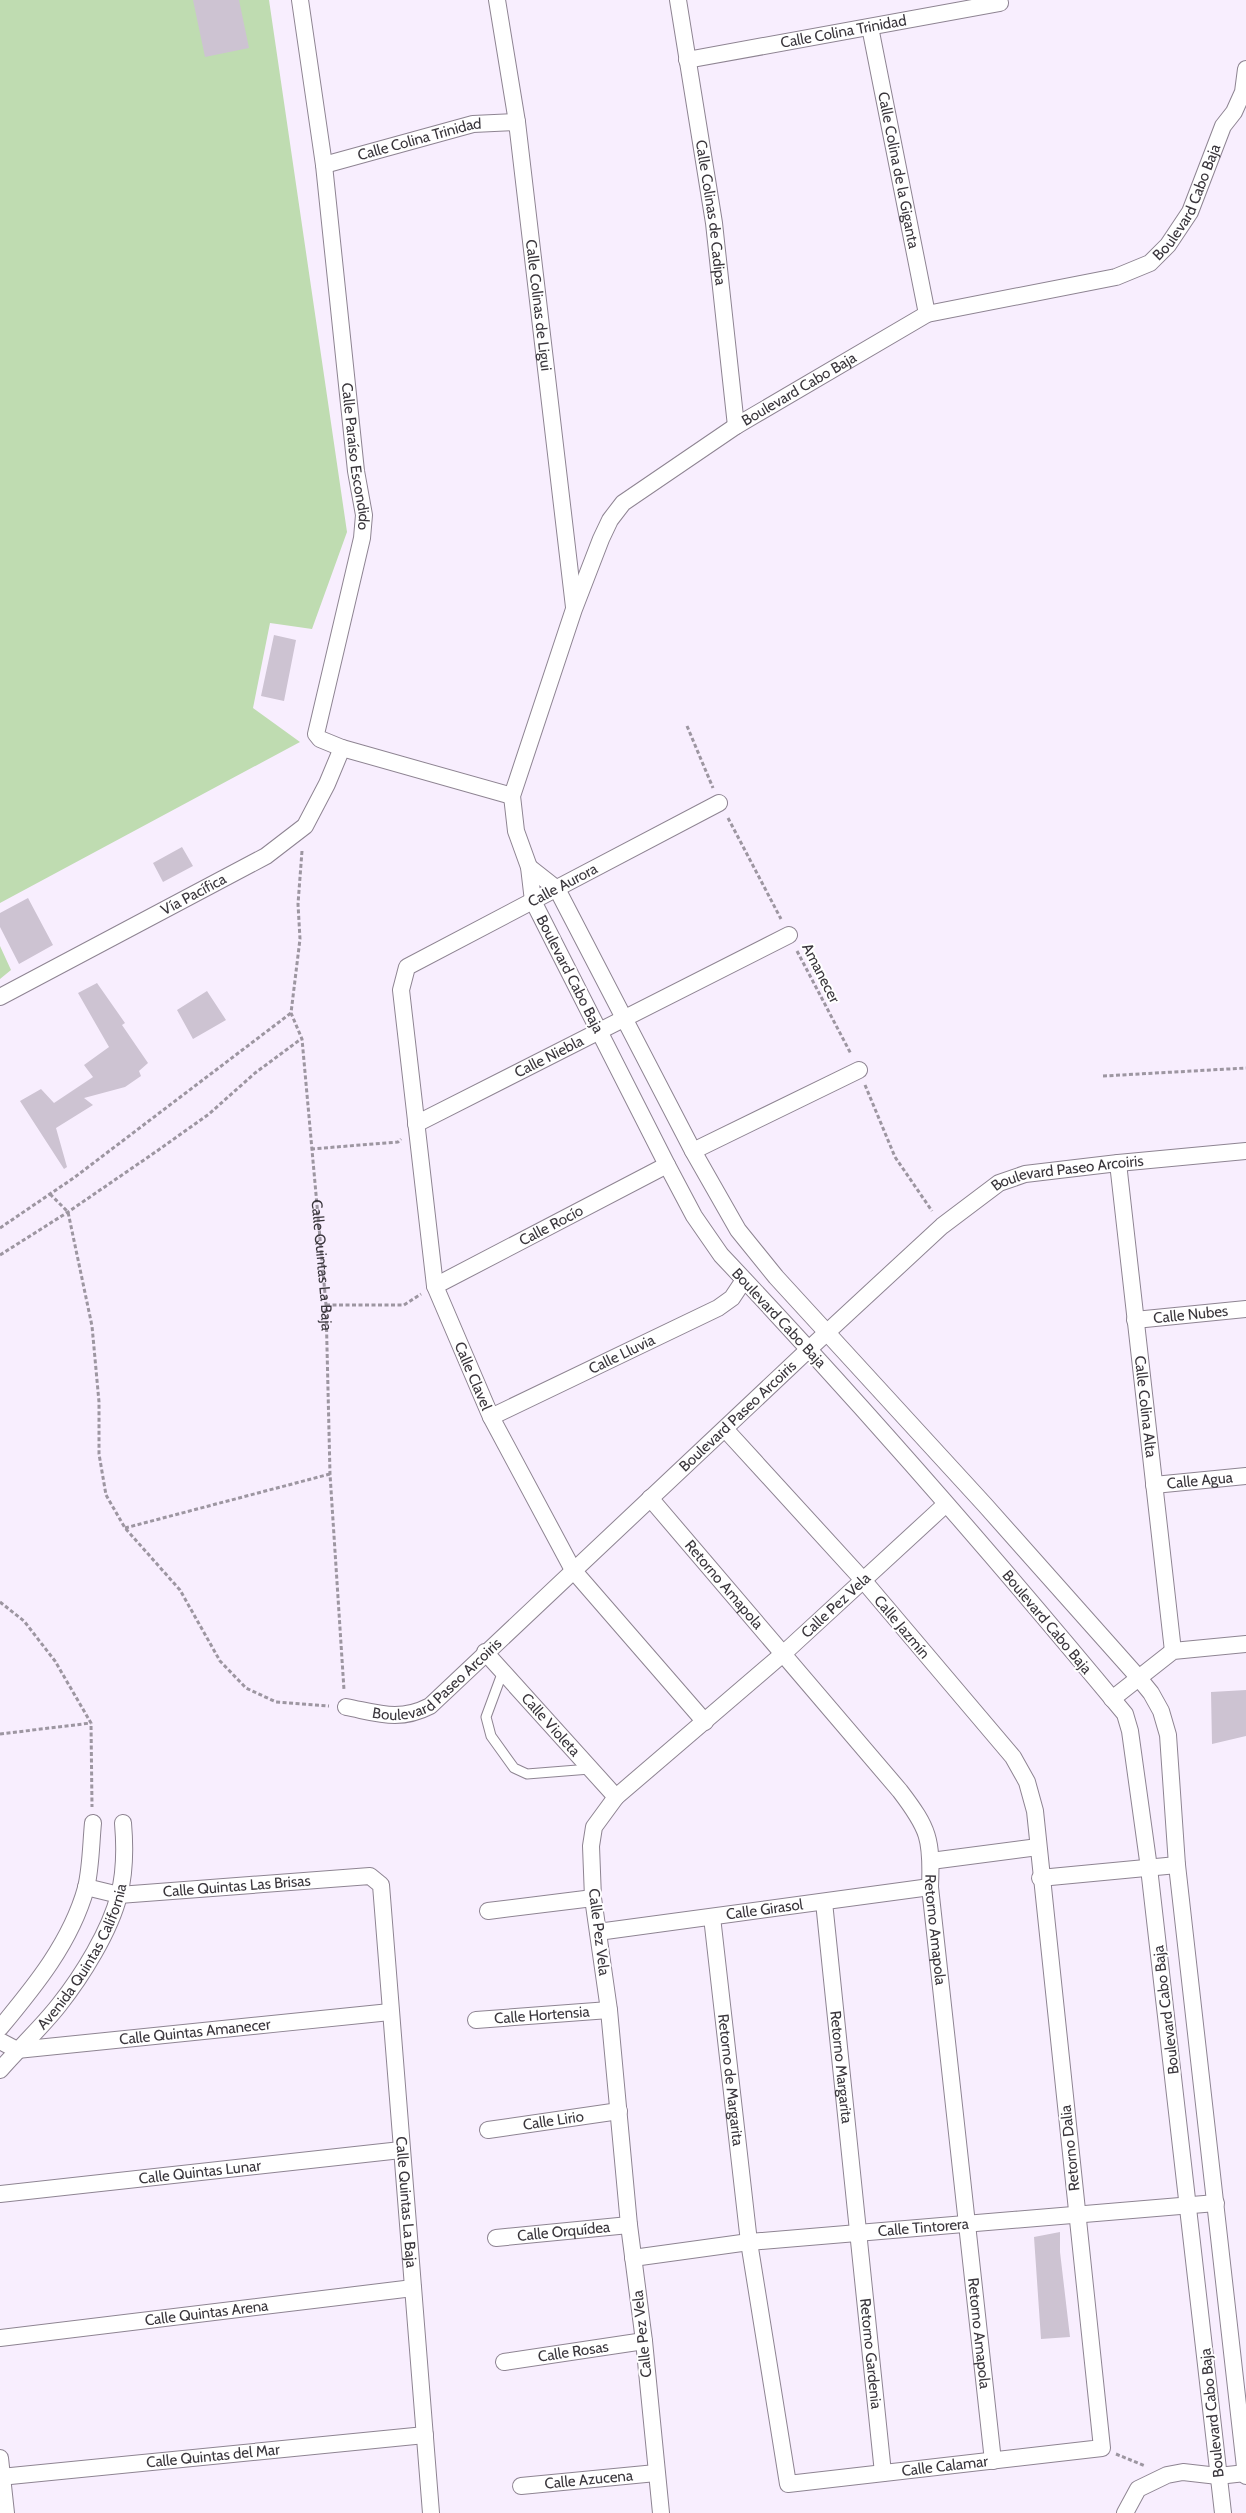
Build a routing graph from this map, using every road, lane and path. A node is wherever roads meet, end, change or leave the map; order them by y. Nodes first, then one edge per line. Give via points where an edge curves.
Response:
1 (300, 0) edge
2 (497, 0) edge
3 (678, 0) edge
4 (1000, 3) dead end
5 (870, 27) junction
6 (687, 60) junction
7 (1246, 69) edge
8 (516, 122) junction
9 (324, 165) junction
10 (927, 314) junction
11 (736, 426) junction
12 (574, 610) junction
13 (687, 726) dead end
14 (342, 748) junction
15 (512, 796) junction
16 (719, 803) junction
17 (305, 826) junction
18 (529, 868) junction
19 (557, 889) junction
20 (533, 901) junction
21 (789, 934) junction
22 (407, 968) joint
23 (0, 997) edge
24 (290, 1014) junction
25 (625, 1018) junction
26 (599, 1031) junction
27 (302, 1039) junction
28 (1246, 1068) edge
29 (859, 1070) junction
30 (1103, 1076) dead end
31 (416, 1124) junction
32 (310, 1149) junction
33 (693, 1151) junction
34 (1246, 1151) edge
35 (1118, 1163) junction
36 (667, 1165) junction
37 (50, 1194) junction
38 (68, 1212) junction
39 (942, 1226) junction
40 (0, 1228) edge
41 (0, 1255) edge
42 (744, 1280) junction
43 (435, 1286) junction
44 (326, 1304) junction
45 (1246, 1310) edge
46 (1135, 1320) junction
47 (828, 1333) junction
48 (809, 1349) junction
49 (491, 1417) junction
50 (725, 1429) junction
51 (330, 1474) junction
52 (1246, 1476) edge
53 (1154, 1484) junction
54 (650, 1498) junction
55 (946, 1504) junction
56 (985, 1505) junction
57 (964, 1522) junction
58 (125, 1528) junction
59 (573, 1570) junction
60 (863, 1580) junction
61 (0, 1602) edge
62 (1246, 1644) edge
63 (1173, 1651) junction
64 (485, 1652) junction
65 (784, 1653) junction
66 (503, 1671) junction
67 (1138, 1677) junction
68 (1112, 1699) junction
69 (346, 1707) junction
70 (704, 1722) junction
71 (91, 1723) junction
72 (0, 1734) edge
73 (590, 1768) junction
74 (616, 1797) junction
75 (93, 1822) joint
76 (123, 1823) dead end
77 (1038, 1847) junction
78 (931, 1862) junction
79 (1177, 1865) junction
80 (1149, 1868) junction
81 (1040, 1878) junction
82 (86, 1887) junction
83 (930, 1887) junction
84 (383, 1890) joint
85 (119, 1895) junction
86 (593, 1898) junction
87 (824, 1902) junction
88 (488, 1911) dead end
89 (712, 1917) junction
90 (598, 1932) junction
91 (609, 2010) junction
92 (390, 2012) junction
93 (476, 2020) dead end
94 (0, 2028) edge
95 (0, 2042) edge
96 (17, 2050) junction
97 (0, 2070) edge
98 (618, 2111) junction
99 (488, 2130) dead end
100 (401, 2150) junction
101 (0, 2194) edge
102 (1216, 2203) junction
103 (1189, 2205) junction
104 (1077, 2214) junction
105 (966, 2224) junction
106 (629, 2225) junction
107 (858, 2233) junction
108 (496, 2238) dead end
109 (749, 2242) junction
110 (633, 2258) junction
111 (413, 2288) junction
112 (0, 2338) edge
113 (644, 2341) junction
114 (504, 2362) dead end
115 (425, 2435) junction
116 (1244, 2439) edge
117 (1102, 2448) junction
118 (0, 2458) edge
119 (993, 2460) junction
120 (656, 2473) junction
121 (883, 2473) junction
122 (1246, 2474) edge
123 (1167, 2475) junction
124 (1218, 2476) junction
125 (1, 2477) edge
126 (788, 2484) joint
127 (521, 2486) dead end
128 (6, 2513) edge
129 (431, 2513) edge
130 (660, 2513) edge
131 (1125, 2513) edge
132 (1223, 2513) edge

1 - 9 street, Calle Paraíso Escondido
2 - 8 street, Calle Colinas de Ligui
3 - 6 street, Calle Colinas de Cadipa
4 - 5 street, Calle Colina Trinidad
5 - 6 street, Calle Colina Trinidad
5 - 10 street, Calle Colina de la Giganta
6 - 11 street, Calle Colinas de Cadipa via 714,223
7 - 10 street, Boulevard Cabo Baja via 1243,92 1223,126 1190,212 1168,245 1150,263 1116,277
8 - 9 street, Calle Colina Trinidad via 473,124
8 - 12 street, Calle Colinas de Ligui
9 - 14 street, Calle Paraíso Escondido via 356,471 364,514 362,538 316,730 320,739
10 - 11 street, Boulevard Cabo Baja
11 - 12 street, Boulevard Cabo Baja via 624,503 610,520 601,539
12 - 15 street, Boulevard Cabo Baja
13 - 16 path, Amanecer
14 - 15 street, Calle Paraíso Escondido
14 - 17 street, Vía Pacífica via 328,784
15 - 18 street, Boulevard Cabo Baja via 516,832
16 - 19 street, Calle Aurora
16 - 21 path, Amanecer
17 - 23 street, Vía Pacífica via 266,856
17 - 24 path via 299,889 300,939
18 - 19 street, Boulevard Cabo Baja
18 - 20 street, Boulevard Cabo Baja
19 - 20 street, Calle Aurora
19 - 25 street, Boulevard Cabo Baja
20 - 22 street, Calle Aurora
20 - 26 street, Boulevard Cabo Baja
21 - 25 street, Calle Niebla
21 - 29 path, Amanecer
22 - 31 street, Calle Clavel via 401,990
24 - 27 path, Calle Quintas La Baja
24 - 37 path
25 - 26 street, Calle Niebla
25 - 33 street, Boulevard Cabo Baja
26 - 31 street, Calle Niebla
26 - 36 street, Boulevard Cabo Baja
27 - 32 path, Calle Quintas La Baja
27 - 38 path via 255,1073 209,1114
28 - 30 path
29 - 33 street
29 - 39 path, Amanecer via 895,1157
31 - 32 path via 398,1142
31 - 43 street, Calle Clavel
32 - 44 path, Calle Quintas La Baja
33 - 47 street, Boulevard Cabo Baja via 738,1230
34 - 35 street, Boulevard Paseo Arcoiris
35 - 39 street, Boulevard Paseo Arcoiris via 1025,1174 999,1183
35 - 46 street, Calle Colina Alta
36 - 42 street, Boulevard Cabo Baja via 709,1238
36 - 43 street, Calle Rocío
37 - 38 path
37 - 40 path
38 - 41 path
38 - 58 path via 92,1326 99,1402 99,1454 106,1495
39 - 47 street, Boulevard Paseo Arcoiris
42 - 48 street, Boulevard Cabo Baja
42 - 49 street, Calle Lluvia via 732,1298 718,1308
43 - 44 path via 404,1305
43 - 49 street, Calle Clavel
44 - 51 path, Calle Quintas La Baja
45 - 46 street, Calle Nubes
46 - 53 street, Calle Colina Alta
47 - 48 street, Boulevard Paseo Arcoiris
47 - 56 street, Boulevard Cabo Baja
48 - 50 street, Boulevard Paseo Arcoiris
48 - 55 street, Boulevard Cabo Baja
49 - 59 street, Calle Clavel
50 - 54 street, Boulevard Paseo Arcoiris
50 - 60 street, Calle Jazmín
51 - 58 path
51 - 69 path, Calle Quintas La Baja
52 - 53 street, Calle Agua
53 - 63 street, Calle Colina Alta
54 - 59 street, Boulevard Paseo Arcoiris
54 - 65 street, Retorno Amapola
55 - 57 street, Boulevard Cabo Baja
55 - 60 street, Calle Pez Vela
56 - 57 street
56 - 67 street, Boulevard Cabo Baja
57 - 68 street, Boulevard Cabo Baja
58 - 69 path via 180,1590 220,1661 246,1688 276,1702
59 - 64 street, Boulevard Paseo Arcoiris
59 - 70 street, Calle Clavel
60 - 65 street, Calle Pez Vela
60 - 77 street, Calle Jazmín via 1013,1757 1027,1782 1035,1811
61 - 71 path via 24,1621 55,1662
62 - 63 street
63 - 67 street
64 - 66 street, Calle Violeta
64 - 69 street, Boulevard Paseo Arcoiris via 430,1706 414,1714 396,1717
65 - 70 street, Calle Pez Vela
65 - 78 street, Retorno Amapola via 922,1820 928,1836
66 - 73 street, Calle Violeta
66 - 73 lane via 486,1717 491,1736 514,1768 527,1774
67 - 68 street
67 - 79 street, Boulevard Cabo Baja via 1161,1711 1168,1735
68 - 80 street, Boulevard Cabo Baja via 1125,1714 1130,1732
70 - 74 street, Calle Pez Vela
71 - 72 path
71 - 75 path
73 - 74 street, Calle Violeta
74 - 86 street, Calle Pez Vela via 594,1827 591,1846
75 - 82 street, Avenida Quintas California
76 - 85 street, Avenida Quintas California via 124,1857
77 - 78 street
77 - 81 street, Retorno Dalia
78 - 83 street, Retorno Amapola
79 - 80 street
79 - 102 street, Boulevard Cabo Baja
80 - 81 street
80 - 103 street, Boulevard Cabo Baja
81 - 104 street, Retorno Dalia
82 - 85 street, Calle Quintas Las Brisas
82 - 94 street, Avenida Quintas California via 69,1933 36,1985
83 - 87 street, Calle Girasol
83 - 105 street, Retorno Amapola
84 - 85 street, Calle Quintas Las Brisas via 370,1876
84 - 92 street, Calle Quintas La Baja
85 - 96 street, Avenida Quintas California via 84,1970 59,2006
86 - 88 street
86 - 90 street, Calle Pez Vela
87 - 89 street, Calle Girasol
87 - 107 street, Retorno Margarita
89 - 90 street, Calle Girasol
89 - 109 street, Retorno de Margarita
90 - 91 street, Calle Pez Vela
91 - 93 street, Calle Hortensia
91 - 98 street, Calle Pez Vela
92 - 96 street, Calle Quintas Amanecer
92 - 100 street, Calle Quintas La Baja
95 - 96 street
96 - 97 street, Avenida Quintas California
98 - 99 street, Calle Lirio
98 - 106 street, Calle Pez Vela
100 - 101 street, Calle Quintas Lunar
100 - 111 street, Calle Quintas La Baja
102 - 103 street, Calle Tintorera
102 - 116 street, Boulevard Cabo Baja
103 - 104 street, Calle Tintorera
103 - 124 street, Boulevard Cabo Baja
104 - 105 street, Calle Tintorera
104 - 117 street, Retorno Dalia
105 - 107 street, Calle Tintorera
105 - 119 street, Retorno Amapola
106 - 108 street, Calle Orquídea
106 - 110 street, Calle Pez Vela
107 - 109 street, Calle Tintorera
107 - 121 street, Retorno Gardenia
109 - 110 street, Calle Tintorera
109 - 126 street, Retorno de Margarita
110 - 113 street, Calle Pez Vela
111 - 112 street, Calle Quintas Arena
111 - 115 street, Calle Quintas La Baja
113 - 114 street, Calle Rosas
113 - 120 street, Calle Pez Vela
115 - 125 street, Calle Quintas del Mar
115 - 129 street, Calle Quintas La Baja
116 - 122 street, Boulevard Cabo Baja
117 - 119 street, Calle Calamar
117 - 123 path
118 - 125 street
119 - 121 street, Calle Calamar
120 - 127 street, Calle Azucena
120 - 130 street, Calle Pez Vela
121 - 126 street, Calle Calamar
122 - 124 street
123 - 124 street via 1183,2472
123 - 131 street via 1138,2489
124 - 132 street, Boulevard Cabo Baja
125 - 128 street

